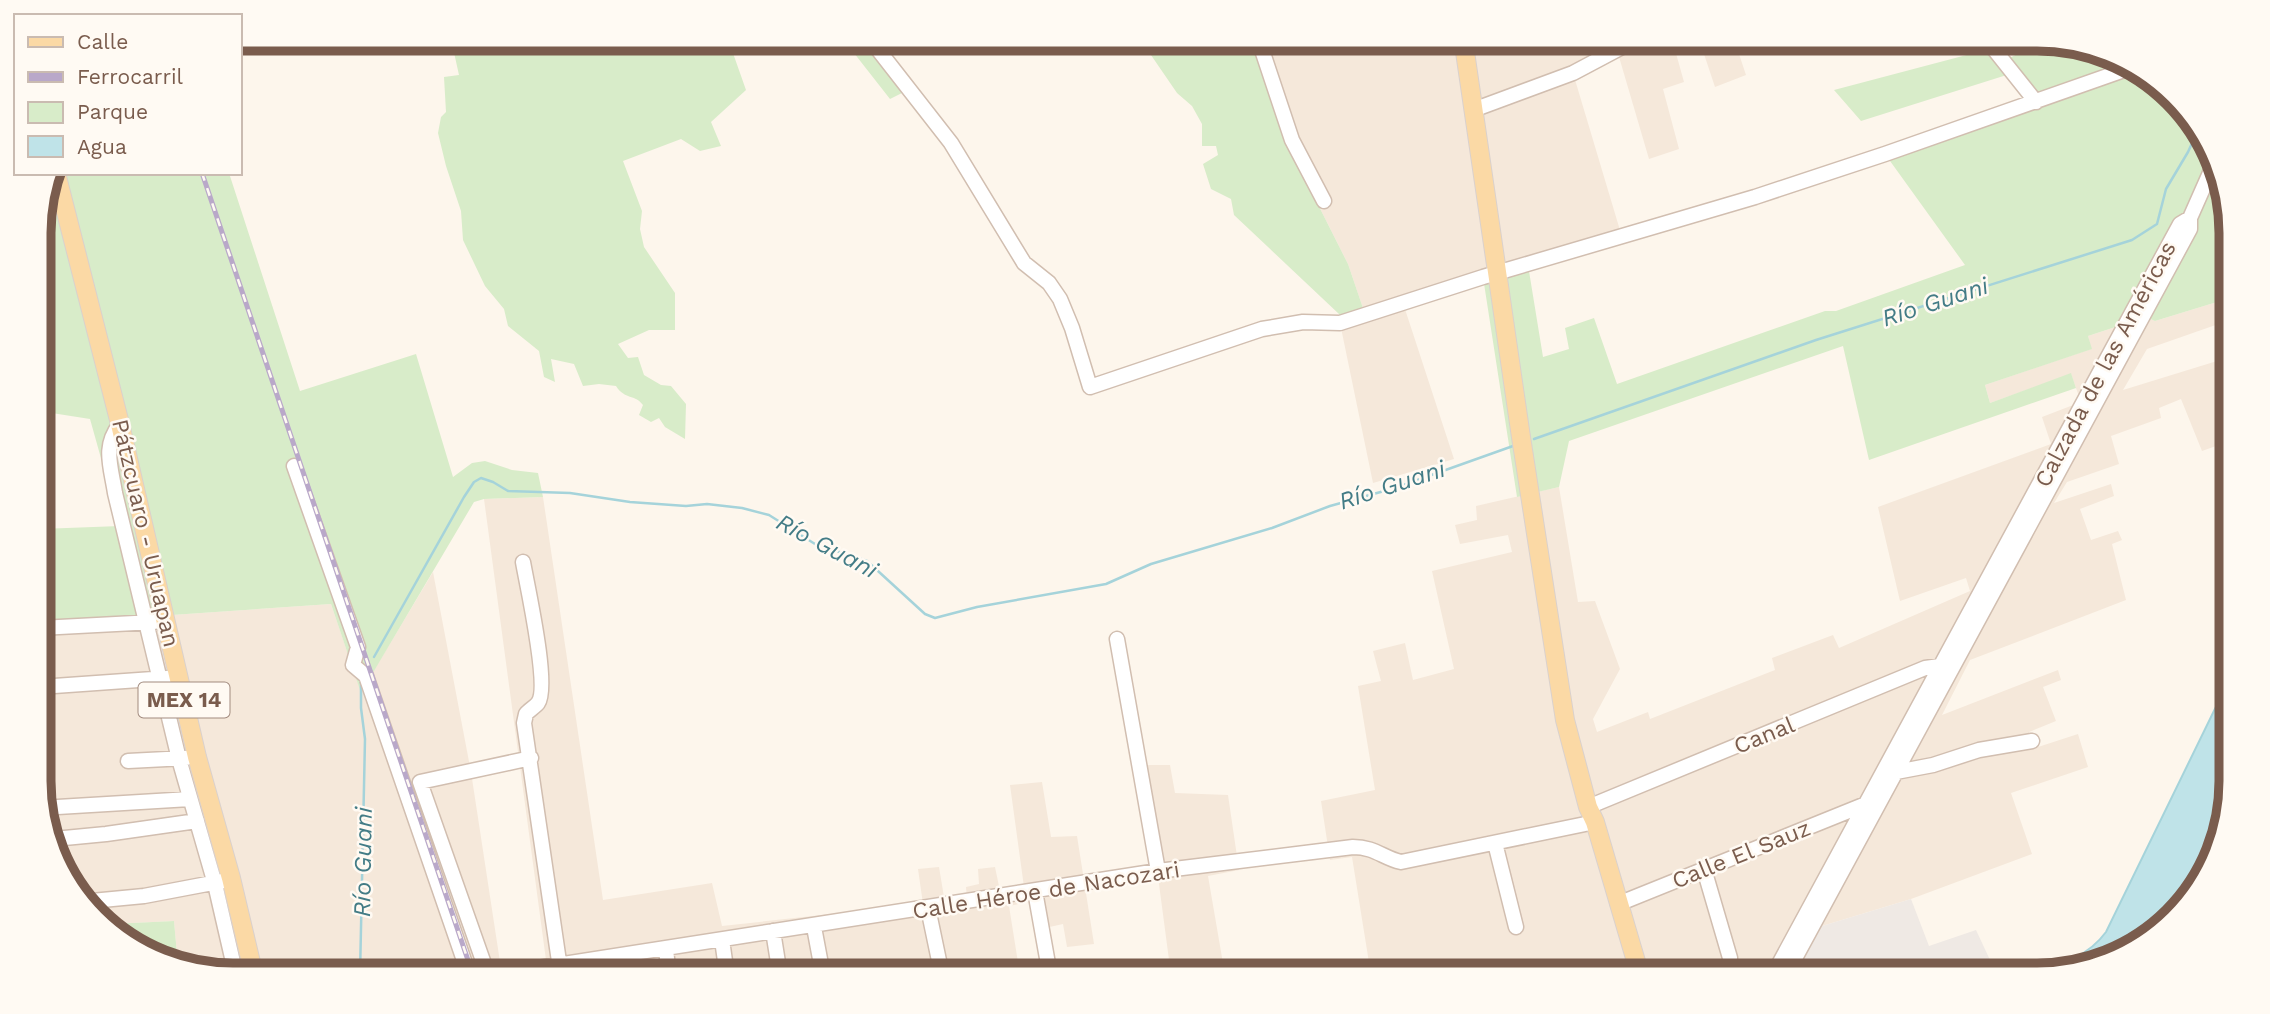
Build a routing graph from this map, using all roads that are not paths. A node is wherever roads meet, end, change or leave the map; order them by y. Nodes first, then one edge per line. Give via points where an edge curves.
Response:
1 (879, 51) edge
2 (1262, 51) edge
3 (1465, 51) edge
4 (1614, 51) edge
5 (1995, 51) edge
6 (2121, 71) edge
7 (2036, 102) junction
8 (1473, 110) junction
9 (2209, 175) edge
10 (58, 182) edge
11 (1324, 201) dead end
12 (1497, 274) junction
13 (120, 424) junction
14 (294, 466) dead end
15 (523, 562) dead end
16 (1996, 574) junction
17 (147, 622) junction
18 (166, 623) junction
19 (51, 627) edge
20 (1117, 639) dead end
21 (1940, 666) junction
22 (179, 677) junction
23 (160, 679) junction
24 (51, 686) edge
25 (2032, 741) dead end
26 (188, 758) junction
27 (531, 758) junction
28 (128, 761) dead end
29 (1896, 772) junction
30 (190, 799) junction
31 (53, 807) edge
32 (1869, 807) junction
33 (1592, 814) junction
34 (197, 821) junction
35 (61, 838) edge
36 (1494, 843) junction
37 (1704, 869) junction
38 (1158, 871) junction
39 (223, 881) junction
40 (1035, 891) junction
41 (96, 901) edge
42 (1618, 904) junction
43 (928, 908) junction
44 (814, 927) junction
45 (1516, 927) dead end
46 (773, 931) junction
47 (722, 940) junction
48 (666, 950) junction
49 (1730, 958) dead end
50 (234, 963) edge
51 (250, 963) edge
52 (465, 963) edge
53 (487, 963) edge
54 (560, 963) edge
55 (598, 963) edge
56 (668, 963) edge
57 (725, 963) edge
58 (777, 963) edge
59 (821, 963) edge
60 (939, 963) edge
61 (1047, 963) edge
62 (1636, 963) edge
63 (1780, 963) edge
64 (1792, 963) edge

1 - 12 street via 951,143 1024,263 1049,283 1060,299 1090,387 1262,329 1303,322 1340,323
2 - 11 street via 1292,140
3 - 8 main road
4 - 8 street via 1573,73
5 - 7 street
6 - 7 street
7 - 12 street via 1755,197
8 - 12 main road
9 - 16 street, Calzada de las Américas via 2109,370
10 - 13 main road, Pátzcuaro - Uruapan / MEX 14
12 - 33 main road via 1565,720
13 - 17 street via 111,436 108,452
13 - 18 main road, Pátzcuaro - Uruapan / MEX 14
14 - 52 street via 358,647 353,661
15 - 27 street via 542,688 538,704 526,714 524,723
16 - 21 street, Calzada de las Américas
16 - 29 street, Calzada de las Américas
17 - 18 street
17 - 19 street
17 - 23 street
18 - 22 main road, Pátzcuaro - Uruapan / MEX 14
20 - 38 street
21 - 32 street, Calzada de las Américas
21 - 33 street, Canal via 1925,668
22 - 23 street
22 - 26 main road, Pátzcuaro - Uruapan / MEX 14
23 - 24 street
23 - 26 street
25 - 29 street
26 - 28 street
26 - 30 street
26 - 39 main road, Pátzcuaro - Uruapan / MEX 14
27 - 53 street, Calle Héroe de Nacozari via 420,782
27 - 54 street
29 - 32 street, Calzada de las Américas
30 - 31 street
30 - 34 street
32 - 37 street, Calle El Sauz
32 - 63 street, Calzada de las Américas
32 - 64 street, Calzada de las Américas
33 - 36 street, Calle Héroe de Nacozari
33 - 42 main road
34 - 35 street
34 - 39 street
36 - 38 street, Calle Héroe de Nacozari via 1401,862 1373,848 1353,847
36 - 45 street
37 - 42 street, Calle El Sauz
37 - 49 street
38 - 40 street, Calle Héroe de Nacozari
39 - 41 street
39 - 50 street
39 - 51 main road, Pátzcuaro - Uruapan / MEX 14
40 - 43 street, Calle Héroe de Nacozari
40 - 61 street
42 - 62 main road
43 - 44 street, Calle Héroe de Nacozari
43 - 60 street
44 - 46 street, Calle Héroe de Nacozari
44 - 59 street
46 - 47 street, Calle Héroe de Nacozari
46 - 58 street
47 - 48 street, Calle Héroe de Nacozari
47 - 57 street
48 - 55 street, Calle Héroe de Nacozari
48 - 56 street

